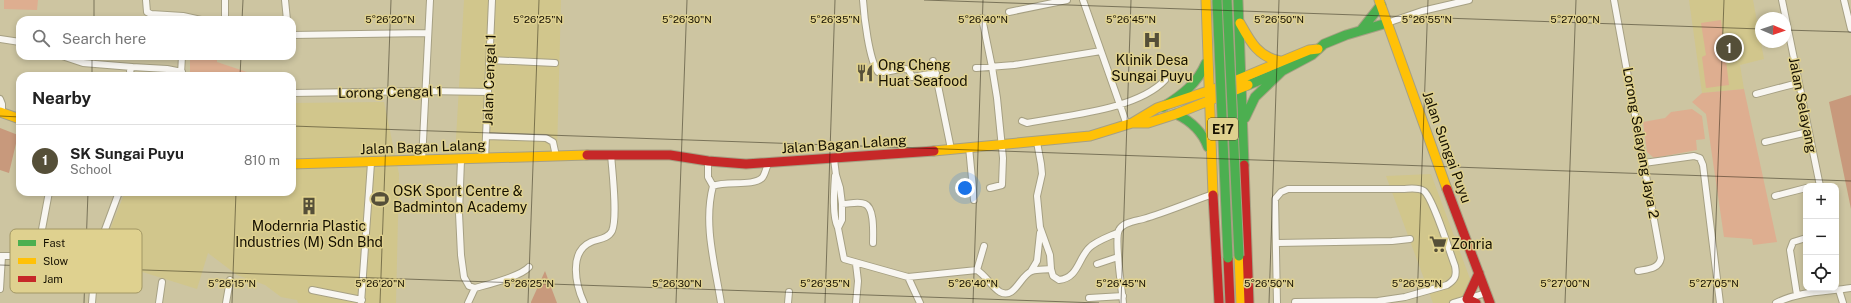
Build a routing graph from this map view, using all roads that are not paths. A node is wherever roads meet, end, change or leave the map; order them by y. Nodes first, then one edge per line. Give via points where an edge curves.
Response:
1 (146, 0) edge
2 (225, 0) edge
3 (285, 0) edge
4 (430, 0) edge
5 (492, 0) edge
6 (863, 0) edge
7 (1067, 0) edge
8 (1083, 0) edge
9 (1206, 0) edge
10 (1218, 0) edge
11 (1227, 0) edge
12 (1238, 0) edge
13 (1469, 0) edge
14 (1614, 0) edge
15 (1782, 0) edge
16 (1844, 0) edge
17 (1380, 3) edge
18 (1009, 12) dead end
19 (167, 16) edge
20 (225, 16) edge
21 (287, 16) edge
22 (982, 18) dead end
23 (1238, 19) junction
24 (1387, 23) junction
25 (1362, 29) junction
26 (1851, 29) edge
27 (428, 33) junction
28 (296, 35) edge
29 (1392, 35) junction
30 (0, 40) edge
31 (1239, 41) junction
32 (16, 42) edge
33 (1208, 46) junction
34 (1318, 49) junction
35 (1101, 51) junction
36 (1208, 57) junction
37 (74, 60) edge
38 (182, 60) edge
39 (489, 60) junction
40 (933, 61) dead end
41 (1280, 61) junction
42 (555, 63) dead end
43 (132, 67) junction
44 (992, 67) junction
45 (976, 68) dead end
46 (1282, 71) junction
47 (130, 72) edge
48 (175, 72) edge
49 (181, 72) edge
50 (936, 74) junction
51 (1165, 80) dead end
52 (1798, 83) junction
53 (1241, 84) junction
54 (425, 91) junction
55 (488, 92) junction
56 (296, 93) edge
57 (1756, 94) dead end
58 (1208, 97) junction
59 (0, 99) edge
60 (1120, 105) junction
61 (1163, 107) junction
62 (1, 113) edge
63 (1176, 114) junction
64 (16, 118) edge
65 (1022, 121) dead end
66 (1130, 124) junction
67 (1808, 132) junction
68 (1243, 135) junction
69 (486, 136) junction
70 (1210, 138) junction
71 (1037, 142) junction
72 (1766, 142) dead end
73 (1002, 145) junction
74 (969, 147) junction
75 (951, 149) junction
76 (611, 154) junction
77 (556, 156) junction
78 (1211, 157) junction
79 (485, 159) junction
80 (834, 159) junction
81 (461, 160) junction
82 (422, 161) junction
83 (708, 162) junction
84 (371, 163) junction
85 (1644, 163) junction
86 (296, 164) edge
87 (768, 164) junction
88 (836, 175) junction
89 (1820, 183) edge
90 (713, 186) junction
91 (990, 188) dead end
92 (1803, 189) edge
93 (1213, 194) junction
94 (48, 196) edge
95 (118, 196) edge
96 (1775, 196) dead end
97 (974, 200) dead end
98 (842, 204) junction
99 (1040, 227) junction
100 (838, 228) junction
101 (43, 229) edge
102 (105, 229) edge
103 (1117, 234) junction
104 (1410, 239) dead end
105 (1803, 239) edge
106 (1277, 243) junction
107 (873, 244) dead end
108 (984, 246) dead end
109 (1, 256) edge
110 (1118, 256) junction
111 (856, 264) junction
112 (1097, 264) dead end
113 (529, 267) dead end
114 (1051, 269) junction
115 (977, 270) junction
116 (1031, 271) junction
117 (1638, 271) dead end
118 (1478, 273) junction
119 (908, 277) junction
120 (230, 280) dead end
121 (162, 282) dead end
122 (476, 288) junction
123 (1851, 288) edge
124 (0, 289) edge
125 (312, 290) dead end
126 (1839, 290) joint
127 (1828, 291) edge
128 (789, 292) dead end
129 (1486, 292) junction
130 (93, 293) edge
131 (1797, 294) junction
132 (1089, 298) dead end
133 (1123, 300) edge
134 (362, 301) edge
135 (1098, 301) edge
136 (1466, 301) edge
137 (1295, 302) edge
138 (1357, 302) edge
139 (92, 303) edge
140 (159, 303) edge
141 (226, 303) edge
142 (468, 303) edge
143 (584, 303) edge
144 (721, 303) edge
145 (788, 303) edge
146 (856, 303) edge
147 (920, 303) edge
148 (1219, 303) edge
149 (1230, 303) edge
150 (1241, 303) edge
151 (1249, 303) edge
152 (1277, 303) edge
153 (1453, 303) edge
154 (1476, 303) edge
155 (1490, 303) edge
156 (1720, 303) edge
157 (1776, 303) edge
158 (1842, 303) edge

1 - 19 street via 147,12
2 - 20 street
3 - 21 street
4 - 27 street
5 - 39 street, Jalan Cengal 1
6 - 50 street via 867,34 874,67 878,72 905,68 912,77
7 - 18 street
8 - 35 street
9 - 33 main road
10 - 149 main road, E17, bridge
11 - 150 main road, E17, bridge
12 - 23 main road
13 - 24 street via 1422,11
14 - 85 street, Lorong Selayang Jaya 2
15 - 52 street, Jalan Selayang
16 - 26 street
17 - 24 main road, Jalan Sungai Puyu
17 - 25 main road
22 - 44 street
23 - 31 main road
23 - 41 main road via 1251,43 1263,56
24 - 25 main road, Jalan Bagan Lalang
24 - 29 main road, Jalan Sungai Puyu
25 - 29 main road via 1379,30
25 - 34 main road, Jalan Bagan Lalang via 1324,44
27 - 28 street
27 - 54 street
29 - 118 main road, Jalan Sungai Puyu via 1434,158
30 - 32 street
31 - 33 main road via 1230,58 1225,60 1213,55
31 - 53 main road
33 - 36 main road
34 - 41 main road, Jalan Bagan Lalang
34 - 46 main road, Jalan Bagan Lalang
35 - 44 street
35 - 60 street
36 - 58 main road
36 - 61 main road via 1199,79 1190,89
37 - 43 street
38 - 49 street
39 - 42 street
39 - 55 street, Jalan Cengal 1
40 - 50 street
41 - 53 main road, Jalan Bagan Lalang
43 - 47 street
43 - 48 street via 167,69
44 - 45 street
44 - 73 street
46 - 53 main road, Jalan Bagan Lalang
46 - 68 main road via 1249,104
50 - 75 street
51 - 60 street via 1150,93
52 - 57 street
52 - 67 street, Jalan Selayang
53 - 58 main road, Jalan Bagan Lalang
53 - 68 main road
54 - 55 street, Lorong Cengal 1
54 - 56 street, Lorong Cengal 1
54 - 82 street
55 - 69 street, Jalan Cengal 1
58 - 61 main road, Jalan Bagan Lalang
58 - 63 main road, Jalan Bagan Lalang
58 - 70 main road
59 - 62 street
60 - 65 street via 1027,123
60 - 66 street
61 - 66 main road, Jalan Bagan Lalang via 1138,117
62 - 64 main road
63 - 66 main road, Jalan Bagan Lalang via 1148,123
63 - 78 main road via 1191,122 1200,131
66 - 71 main road, Jalan Bagan Lalang via 1090,136
67 - 72 street
67 - 89 street, Jalan Selayang
68 - 70 main road via 1237,127 1227,122 1215,127
68 - 151 main road
69 - 77 street, Jalan Bagan Lalang via 546,138 553,142
69 - 79 street, Jalan Cengal 1
70 - 78 main road
71 - 73 main road, Jalan Bagan Lalang
71 - 99 street via 1042,169 1037,196
73 - 74 main road, Jalan Bagan Lalang
73 - 91 street via 1002,185
74 - 75 main road, Jalan Bagan Lalang
74 - 97 street
75 - 80 main road, Jalan Bagan Lalang
76 - 77 main road, Jalan Bagan Lalang
76 - 83 main road, Jalan Bagan Lalang via 670,155
76 - 143 street via 614,220 611,232 604,238 590,242 577,259 578,289
77 - 79 main road, Jalan Bagan Lalang
78 - 93 main road
79 - 81 main road, Jalan Bagan Lalang
80 - 87 main road, Jalan Bagan Lalang
80 - 88 street
81 - 82 main road, Jalan Bagan Lalang
81 - 122 street via 461,255 464,277 469,286
82 - 84 main road, Jalan Bagan Lalang
83 - 87 main road, Jalan Bagan Lalang
83 - 90 street via 708,177
84 - 86 main road, Jalan Bagan Lalang
84 - 134 street
85 - 117 street, Lorong Selayang Jaya 2 via 1661,258 1656,267
85 - 156 street via 1694,156 1700,158 1703,165
87 - 90 street via 763,177 756,182 720,182
88 - 98 street
88 - 100 street via 834,189
90 - 144 street via 710,196 711,244
92 - 96 street
93 - 103 street via 1124,224
93 - 148 main road
94 - 101 street
95 - 102 street
98 - 100 street via 842,220
98 - 107 street via 865,204 869,208
99 - 114 street via 1050,255
99 - 116 street via 1040,251
100 - 111 street via 844,259
103 - 110 street
103 - 114 street via 1091,246 1083,254 1078,268 1069,277 1059,280 1053,276
104 - 106 street
105 - 131 street via 1793,242 1790,250
106 - 138 street via 1275,200 1281,192 1288,189 1419,189 1425,192 1436,214 1456,273 1452,282 1405,297
106 - 152 street
108 - 115 street
109 - 124 street
110 - 112 street
110 - 133 street
111 - 119 street
111 - 146 street
113 - 122 street via 526,271
114 - 116 street
115 - 116 street via 1003,293 1009,293 1016,288
115 - 119 street
118 - 129 main road, Jalan Sungai Puyu
118 - 136 main road
119 - 147 street
120 - 141 street
121 - 140 street
122 - 142 street
123 - 126 street
125 - 134 street
126 - 158 street
127 - 131 street
128 - 145 street
129 - 136 street
129 - 155 main road, Jalan Sungai Puyu
130 - 139 street
131 - 157 street
132 - 135 street
133 - 135 street
136 - 153 street
136 - 154 main road
137 - 138 street

